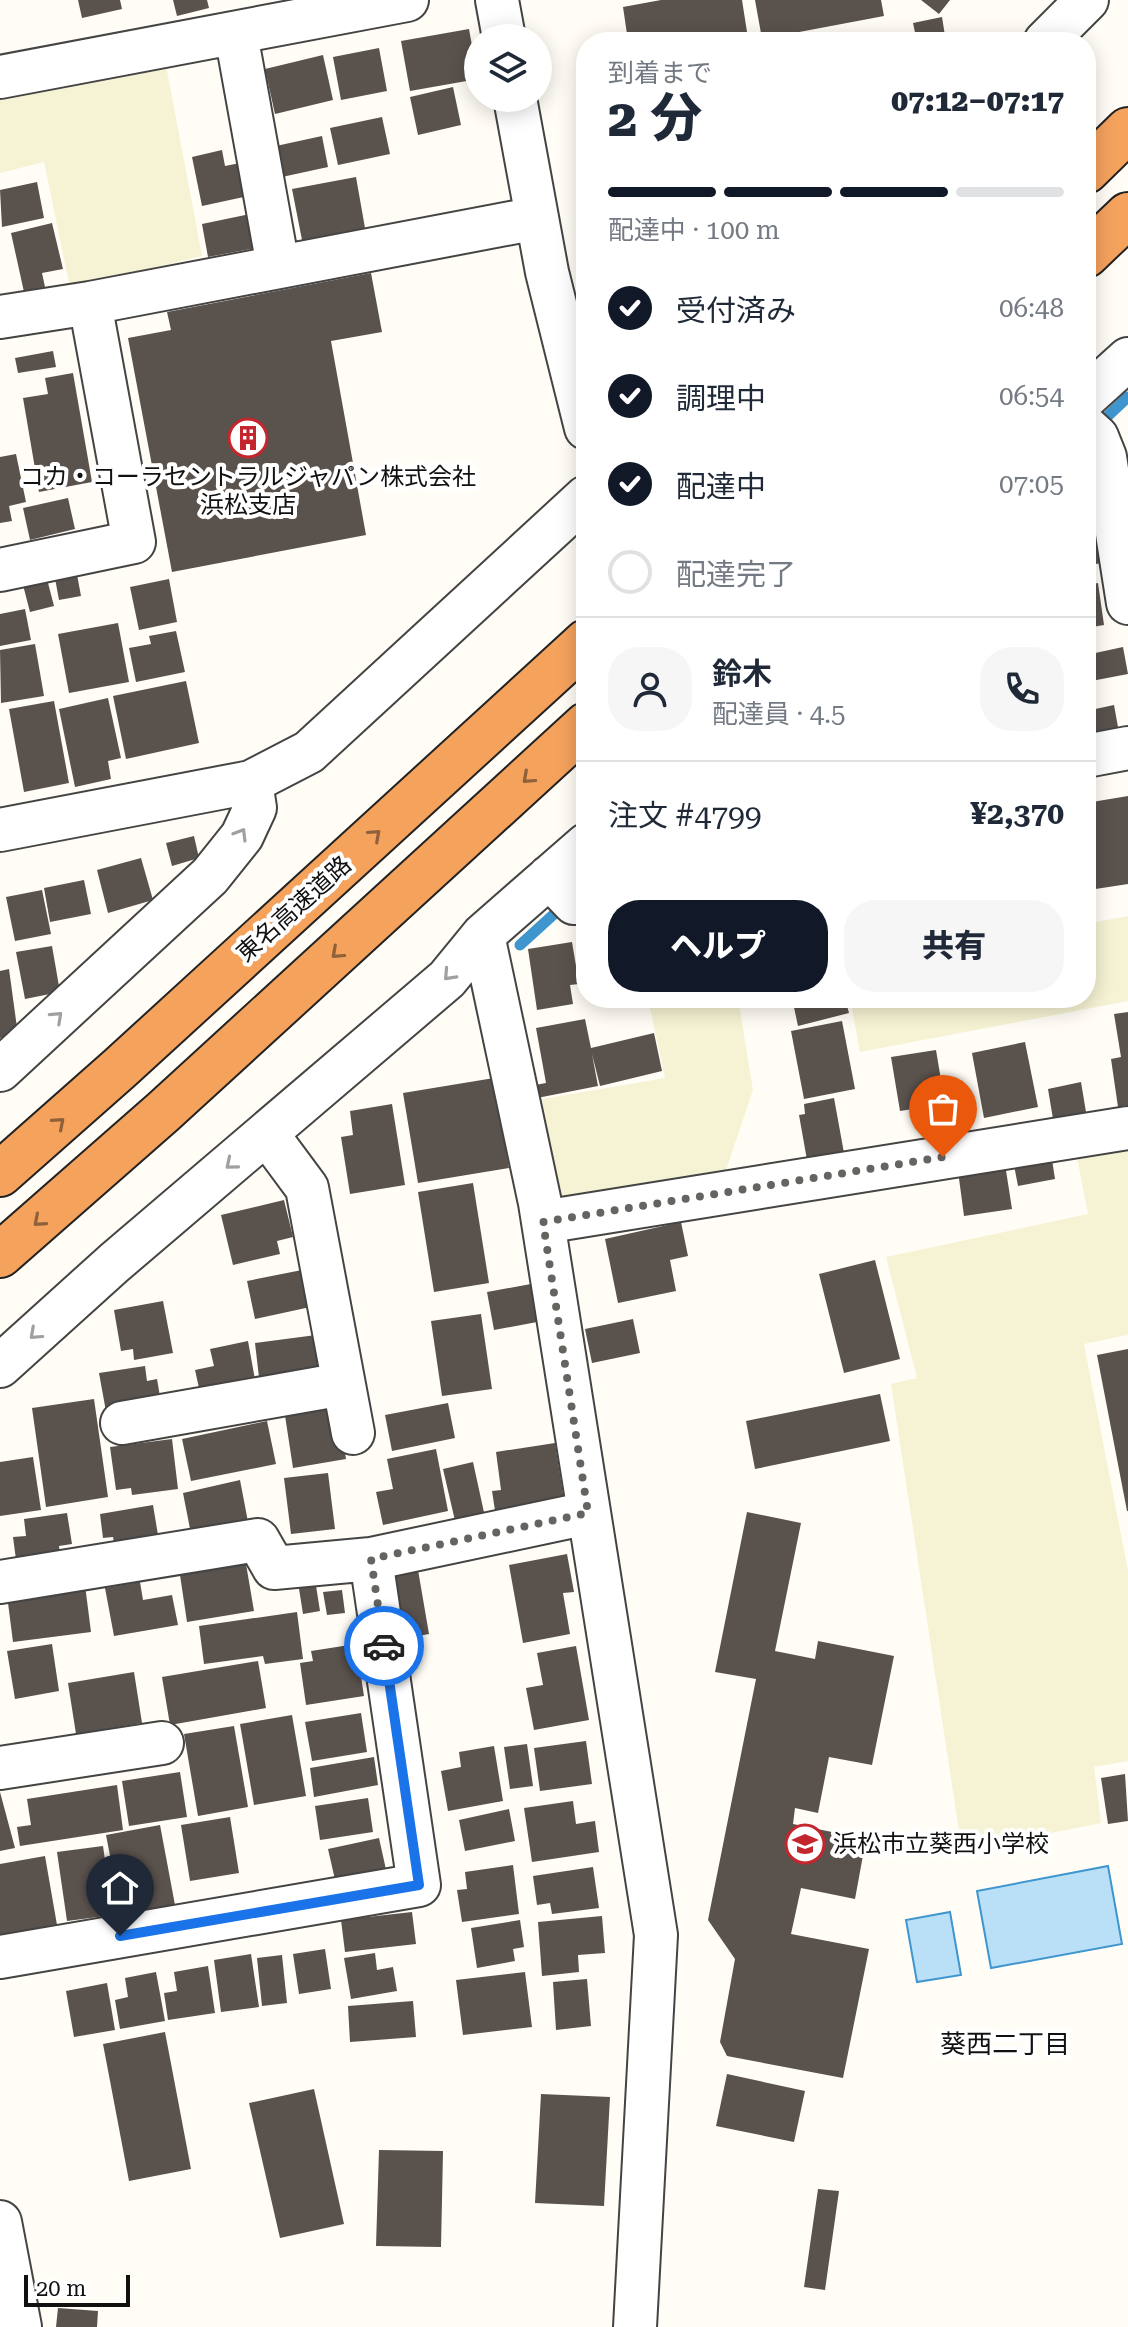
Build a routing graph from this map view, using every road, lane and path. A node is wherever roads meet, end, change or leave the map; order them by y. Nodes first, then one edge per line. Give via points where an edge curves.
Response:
1 (407, 0) edge
2 (497, 0) edge
3 (501, 24) edge
4 (236, 34) junction
5 (0, 77) edge
6 (518, 112) edge
7 (1128, 130) edge
8 (1096, 161) edge
9 (1128, 215) edge
10 (537, 218) junction
11 (1096, 245) edge
12 (278, 266) junction
13 (90, 303) junction
14 (0, 317) edge
15 (1128, 359) edge
16 (576, 388) edge
17 (1096, 388) edge
18 (1096, 440) edge
19 (576, 506) edge
20 (0, 570) edge
21 (1128, 603) edge
22 (576, 651) edge
23 (576, 734) edge
24 (1128, 748) edge
25 (1096, 754) edge
26 (251, 782) junction
27 (0, 830) edge
28 (576, 871) edge
29 (568, 892) edge
30 (483, 935) junction
31 (0, 1070) edge
32 (1128, 1128) edge
33 (267, 1134) junction
34 (0, 1174) edge
35 (543, 1222) junction
36 (0, 1255) edge
37 (0, 1366) edge
38 (343, 1384) junction
39 (122, 1423) dead end
40 (353, 1433) dead end
41 (588, 1513) junction
42 (371, 1559) junction
43 (0, 1582) edge
44 (162, 1743) dead end
45 (0, 1768) edge
46 (0, 1957) edge
47 (0, 2222) edge
48 (20, 2327) edge
49 (635, 2327) edge

1 - 4 street
2 - 3 street
4 - 5 street
4 - 12 street
6 - 10 street
7 - 8 highway
9 - 11 highway
10 - 12 street
10 - 16 street
12 - 13 street
13 - 14 street
13 - 20 street via 134,542
15 - 17 street
18 - 21 street via 1105,457
19 - 26 street via 309,752
34 -> 22 highway, 東名高速道路
23 -> 36 highway
24 - 25 street
26 - 27 street
31 -> 26 street via 210,876 242,836 255,808
28 - 29 street
29 - 30 street
30 -> 33 street via 447,979
30 - 35 street
32 - 35 street
33 -> 37 street
33 - 38 street via 307,1188
35 - 41 street
38 - 39 street
38 - 40 street
41 - 42 street
41 - 49 street via 656,1935
42 - 43 street via 274,1568 258,1540
42 - 46 street via 419,1885
44 - 45 street
47 - 48 street

